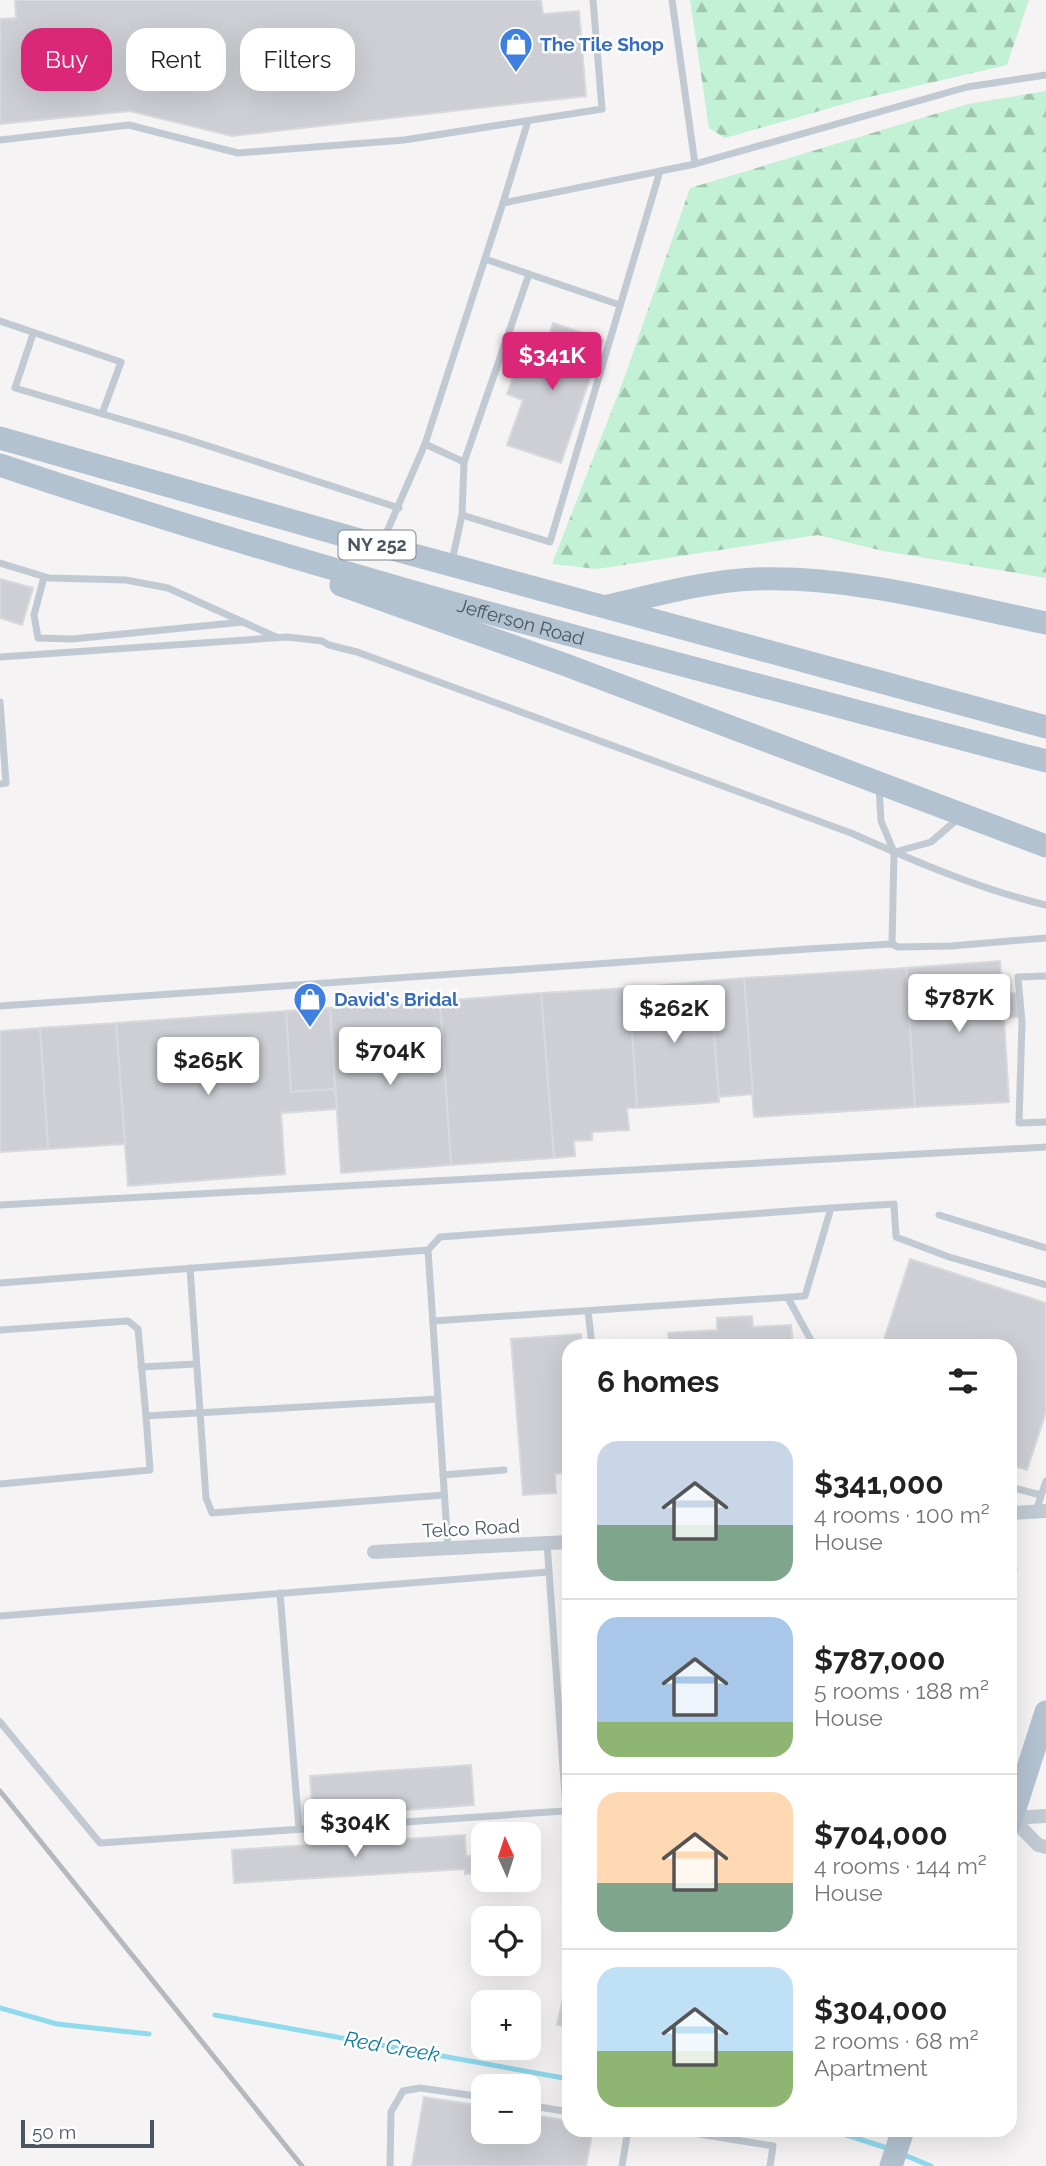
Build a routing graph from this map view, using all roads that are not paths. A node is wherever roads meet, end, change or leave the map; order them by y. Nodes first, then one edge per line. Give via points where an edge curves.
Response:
1 (593, 0) edge
2 (672, 0) edge
3 (1046, 75) edge
4 (528, 121) junction
5 (0, 140) edge
6 (695, 164) junction
7 (660, 171) junction
8 (503, 203) junction
9 (485, 259) junction
10 (529, 274) junction
11 (620, 306) junction
12 (0, 321) edge
13 (33, 334) junction
14 (102, 414) junction
15 (0, 438) edge
16 (425, 444) junction
17 (464, 462) junction
18 (0, 465) edge
19 (399, 508) junction
20 (462, 515) junction
21 (248, 545) junction
22 (381, 546) junction
23 (0, 563) edge
24 (451, 565) junction
25 (44, 577) junction
26 (602, 607) junction
27 (1040, 618) edge
28 (243, 622) junction
29 (278, 638) junction
30 (0, 657) edge
31 (0, 702) edge
32 (1046, 727) edge
33 (1046, 761) edge
34 (878, 782) junction
35 (0, 784) edge
36 (963, 814) junction
37 (1046, 846) edge
38 (894, 852) junction
39 (1046, 905) edge
40 (1046, 938) edge
41 (895, 946) junction
42 (1046, 976) edge
43 (0, 1006) edge
44 (1046, 1122) edge
45 (1046, 1147) edge
46 (0, 1205) edge
47 (831, 1209) junction
48 (939, 1215) dead end
49 (1046, 1248) edge
50 (428, 1250) junction
51 (190, 1268) junction
52 (0, 1283) edge
53 (1046, 1286) edge
54 (788, 1297) junction
55 (589, 1311) junction
56 (433, 1321) junction
57 (0, 1330) edge
58 (591, 1339) edge
59 (810, 1339) edge
60 (197, 1364) junction
61 (141, 1367) junction
62 (438, 1399) junction
63 (200, 1413) junction
64 (146, 1416) junction
65 (504, 1470) dead end
66 (443, 1475) junction
67 (1046, 1480) edge
68 (0, 1484) edge
69 (1017, 1489) edge
70 (444, 1495) junction
71 (1041, 1495) junction
72 (1041, 1511) edge
73 (1017, 1513) edge
74 (562, 1542) edge
75 (547, 1543) junction
76 (448, 1548) junction
77 (374, 1552) dead end
78 (548, 1572) junction
79 (280, 1594) junction
80 (0, 1616) edge
81 (1046, 1712) edge
82 (0, 1722) edge
83 (562, 1769) edge
84 (1017, 1798) edge
85 (562, 1811) edge
86 (1046, 1816) edge
87 (1017, 1818) edge
88 (1017, 1826) edge
89 (299, 1829) junction
90 (1046, 1847) edge
91 (471, 2095) edge
92 (541, 2107) edge
93 (562, 2111) edge
94 (627, 2137) edge
95 (717, 2137) edge
96 (901, 2137) edge
97 (390, 2166) edge
98 (622, 2166) edge
99 (770, 2166) edge
100 (891, 2166) edge

1 - 4 lane via 602,108
2 - 6 lane
3 - 6 lane via 967,87
4 - 5 lane via 404,140 238,153 129,125
4 - 8 lane
6 - 7 lane
7 - 8 lane
7 - 11 lane
8 - 9 lane
9 - 10 lane
9 - 16 lane
10 - 11 lane
10 - 17 lane
11 - 20 lane via 550,542
12 - 13 lane
13 - 14 lane via 121,362
13 - 14 lane via 15,388
14 - 19 lane
15 - 22 main road, Jefferson Road / NY 252
16 - 17 lane
16 - 19 lane
17 - 20 lane
18 - 21 main road, Jefferson Road / NY 252
19 - 22 lane
20 - 24 lane
21 - 33 main road, Jefferson Road / NY 252
21 - 34 main road via 301,571 566,664
22 - 24 main road, Jefferson Road / NY 252
23 - 25 lane
24 - 26 main road, Jefferson Road / NY 252
25 - 28 lane via 126,580 168,588
25 - 28 lane via 34,615 38,638
26 - 27 main road via 754,579 801,580
26 - 32 main road, Jefferson Road / NY 252
28 - 29 lane
29 - 30 lane
29 - 38 lane via 323,641 357,652
31 - 35 lane via 6,783
34 - 36 main road
34 - 38 lane via 881,821
36 - 37 main road
36 - 38 lane via 932,842
38 - 39 lane
38 - 41 lane
40 - 41 lane
41 - 43 lane
42 - 44 lane via 1018,977 1022,1022 1019,1123
45 - 46 lane
47 - 50 lane via 440,1237
47 - 53 lane via 894,1204 896,1237
47 - 54 lane via 805,1296
48 - 49 lane
50 - 51 lane
50 - 56 lane
51 - 52 lane
51 - 60 lane
54 - 55 lane
54 - 59 lane
55 - 56 lane
55 - 58 lane
56 - 62 lane
57 - 61 lane via 128,1321 138,1329
60 - 61 lane
60 - 63 lane
61 - 64 lane
62 - 63 lane
62 - 66 lane
63 - 64 lane
63 - 70 lane via 206,1497 212,1513
64 - 68 lane via 150,1470
65 - 66 lane
66 - 70 lane
67 - 71 lane
69 - 71 lane
70 - 76 lane
71 - 72 lane
72 - 73 street
74 - 75 street, Telco Road
75 - 76 street, Telco Road
75 - 78 lane
76 - 77 street, Telco Road
78 - 79 lane
78 - 83 lane
79 - 80 lane
79 - 89 lane
81 - 84 main road
82 - 89 lane via 100,1843
85 - 89 lane
86 - 87 street
88 - 90 street
91 - 97 lane via 420,2088 403,2091 391,2112
92 - 93 lane
94 - 98 lane
95 - 99 lane via 773,2146
96 - 100 main road

